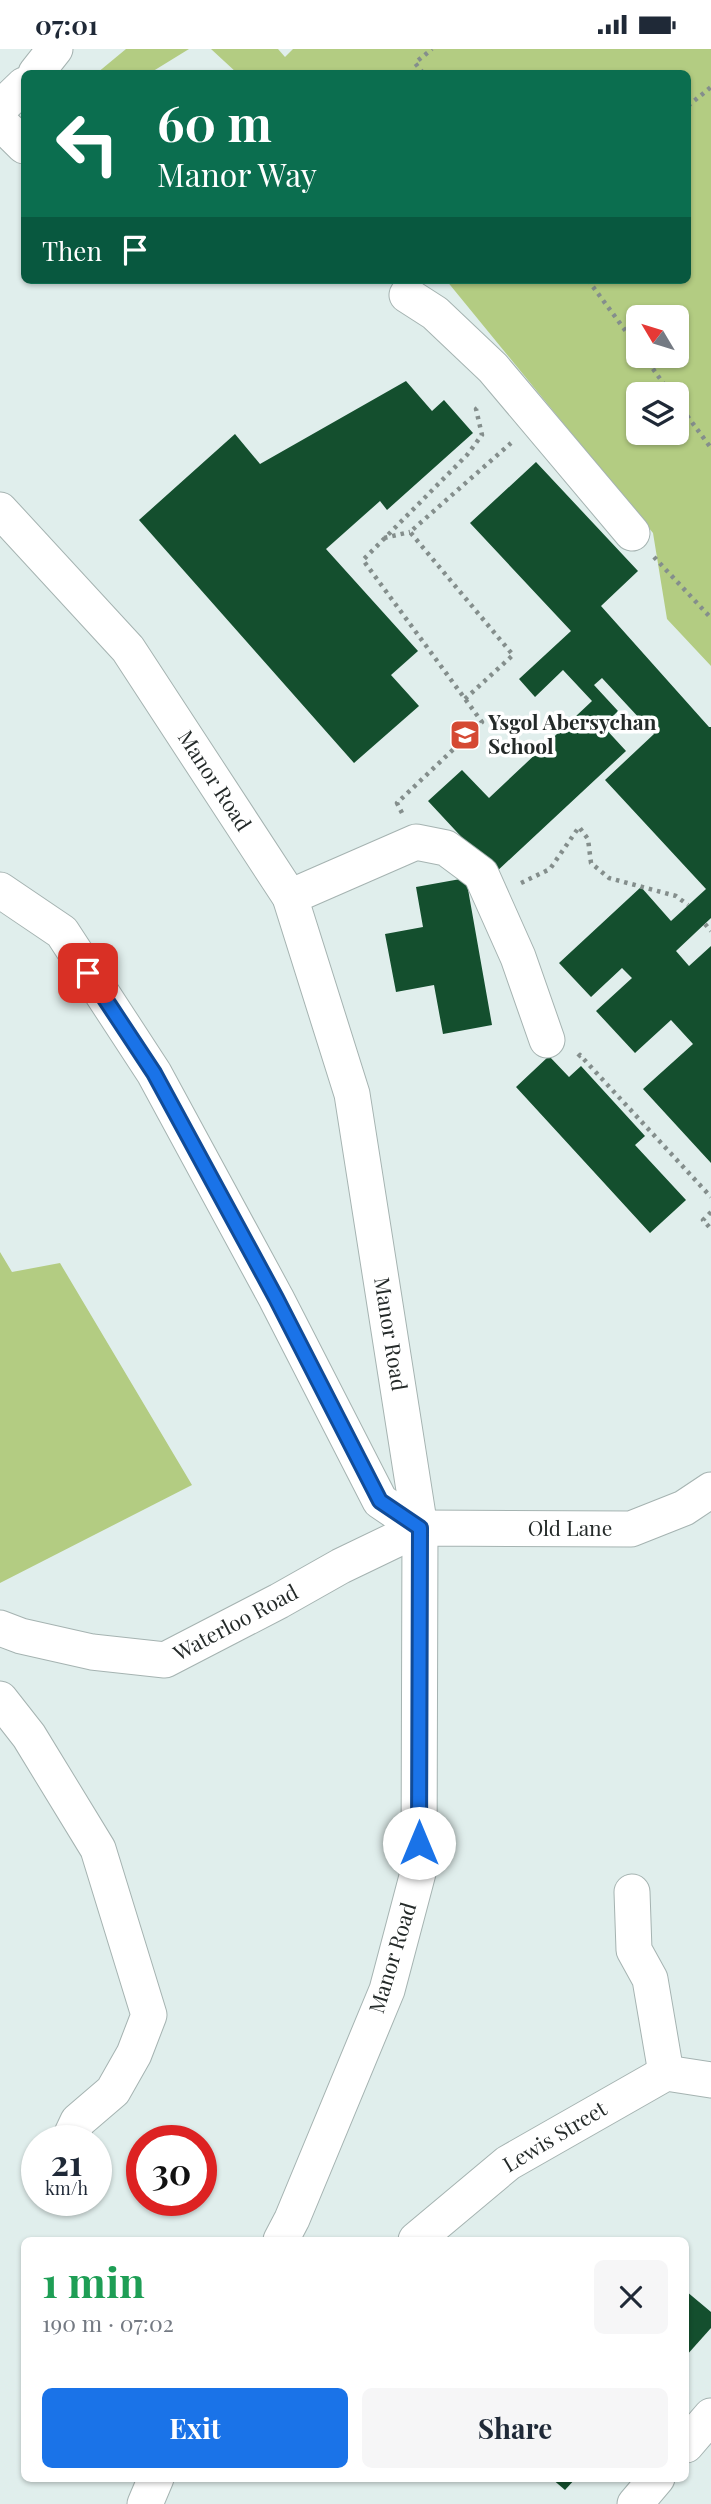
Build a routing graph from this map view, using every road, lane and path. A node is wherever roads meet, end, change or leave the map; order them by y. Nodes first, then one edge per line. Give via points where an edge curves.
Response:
1 (55, 49) edge
2 (432, 49) edge
3 (38, 70) edge
4 (421, 70) edge
5 (711, 87) edge
6 (21, 88) edge
7 (691, 104) edge
8 (0, 108) edge
9 (0, 123) edge
10 (21, 143) edge
11 (591, 284) edge
12 (407, 295) dead end
13 (626, 331) edge
14 (505, 383) junction
15 (689, 418) edge
16 (537, 420) junction
17 (711, 448) edge
18 (0, 510) edge
19 (410, 532) junction
20 (632, 533) joint
21 (384, 538) junction
22 (711, 618) edge
23 (465, 699) junction
24 (416, 842) junction
25 (0, 890) edge
26 (290, 897) junction
27 (491, 897) junction
28 (688, 905) dead end
29 (705, 924) dead end
30 (711, 931) edge
31 (547, 1040) joint
32 (711, 1197) edge
33 (711, 1212) edge
34 (711, 1229) edge
35 (711, 1490) edge
36 (420, 1528) junction
37 (0, 1628) edge
38 (0, 1699) edge
39 (632, 1892) dead end
40 (666, 2073) junction
41 (711, 2080) edge
42 (76, 2125) edge
43 (282, 2237) edge
44 (420, 2237) edge
45 (711, 2416) edge
46 (689, 2442) edge
47 (154, 2482) edge
48 (654, 2482) edge
49 (145, 2504) edge
50 (635, 2504) edge

1 - 3 street
2 - 4 path via 415,63
5 - 7 path
6 - 8 street
9 - 10 street
11 - 13 path
12 - 14 street via 435,313
14 - 16 street
14 - 21 path via 476,409 482,435 467,455
15 - 17 path
16 - 19 path
16 - 20 street
18 - 26 street, Manor Road via 128,649
19 - 21 path
19 - 23 path via 513,655
20 - 22 path
21 - 23 path via 363,559
23 - 24 path via 482,722 397,803
24 - 26 street
24 - 27 street via 446,848 481,874
25 - 36 street via 62,932 154,1073 380,1501
26 - 36 street, Manor Road via 352,1094
27 - 28 path via 550,869 579,827 588,839 591,863 609,878 676,896
27 - 31 street
29 - 30 path
31 - 32 path via 570,1063 580,1055
33 - 34 path via 703,1220
35 - 36 street, Old Lane via 684,1508 631,1529
36 - 37 street, Waterloo Road via 165,1660 92,1652
36 - 43 street, Manor Road via 418,1869 387,1990
38 - 42 street via 29,1736 98,1849 149,2015 113,2091
39 - 40 street via 634,1950 650,1979
40 - 41 street
40 - 44 street, Lewis Street via 508,2163
45 - 46 street
47 - 49 street
48 - 50 street

